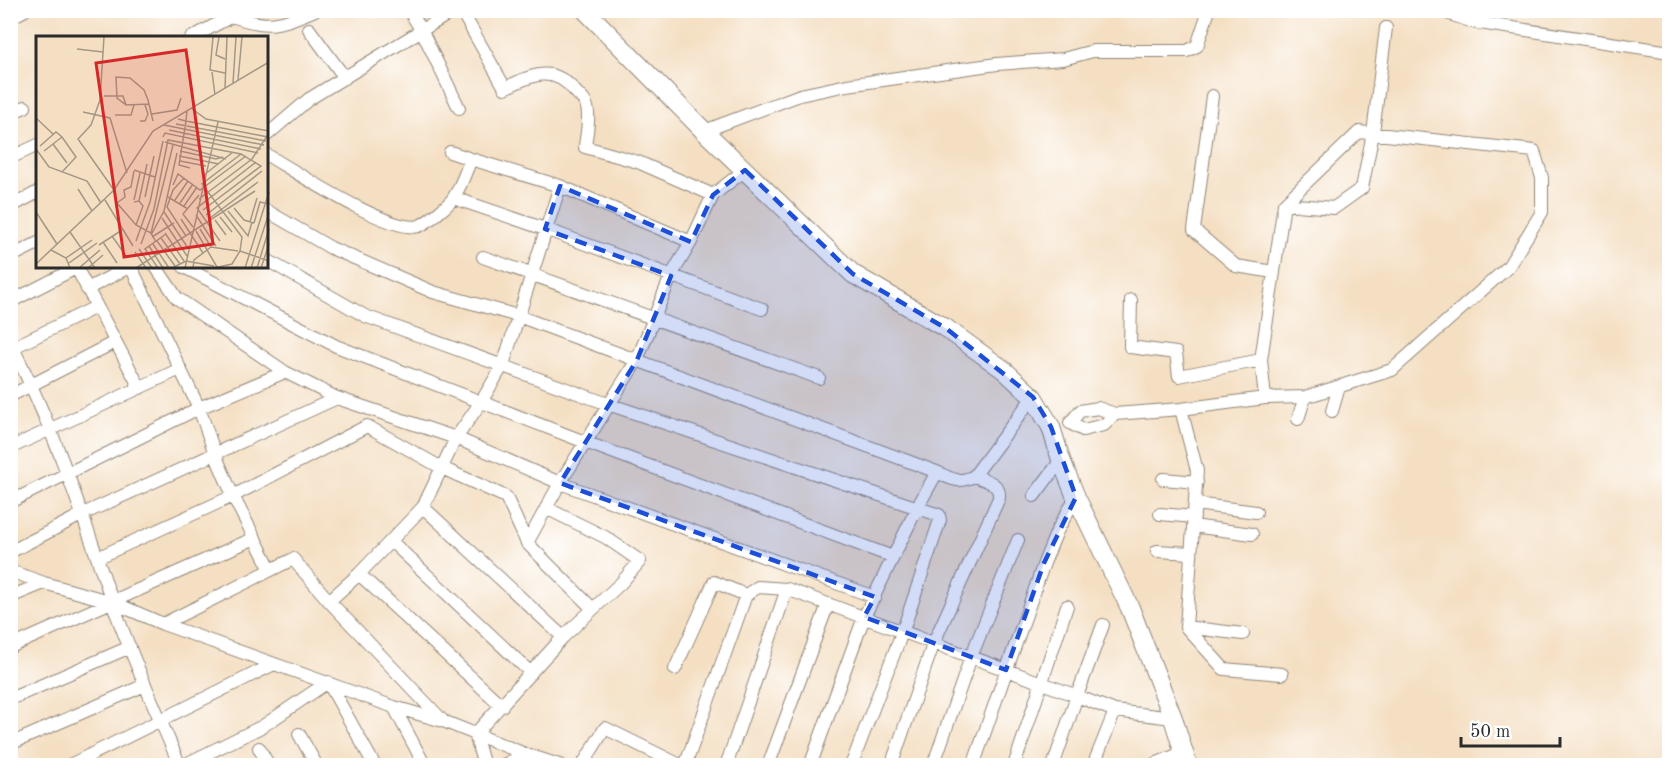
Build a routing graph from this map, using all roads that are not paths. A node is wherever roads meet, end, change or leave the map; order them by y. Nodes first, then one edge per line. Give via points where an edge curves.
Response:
1 (25, 10) edge
2 (315, 10) edge
3 (409, 10) edge
4 (455, 10) edge
5 (461, 10) edge
6 (585, 10) edge
7 (1209, 10) edge
8 (1438, 10) edge
9 (230, 13) edge
10 (10, 18) edge
11 (309, 28) dead end
12 (1386, 28) dead end
13 (422, 31) junction
14 (194, 36) edge
15 (1670, 52) edge
16 (345, 78) junction
17 (1212, 96) dead end
18 (25, 107) dead end
19 (459, 108) dead end
20 (10, 113) edge
21 (704, 131) junction
22 (1373, 133) junction
23 (268, 134) edge
24 (36, 146) edge
25 (450, 152) dead end
26 (268, 156) edge
27 (10, 158) edge
28 (471, 159) junction
29 (745, 170) junction
30 (560, 186) junction
31 (36, 193) edge
32 (713, 195) junction
33 (454, 198) junction
34 (1284, 204) junction
35 (10, 207) edge
36 (268, 212) edge
37 (545, 229) junction
38 (691, 242) junction
39 (36, 244) edge
40 (10, 257) edge
41 (483, 257) dead end
42 (268, 261) edge
43 (74, 268) edge
44 (76, 268) edge
45 (128, 268) edge
46 (130, 268) edge
47 (157, 268) edge
48 (186, 268) edge
49 (1274, 272) junction
50 (532, 273) junction
51 (671, 276) junction
52 (87, 290) junction
53 (1131, 300) dead end
54 (10, 302) edge
55 (96, 307) junction
56 (762, 309) dead end
57 (518, 316) junction
58 (654, 318) junction
59 (115, 342) junction
60 (11, 346) edge
61 (637, 360) junction
62 (1261, 360) junction
63 (503, 365) junction
64 (180, 369) junction
65 (285, 372) junction
66 (819, 378) dead end
67 (31, 386) junction
68 (1339, 387) junction
69 (140, 388) junction
70 (10, 396) edge
71 (1305, 397) junction
72 (337, 398) junction
73 (1033, 398) junction
74 (1265, 398) junction
75 (481, 402) junction
76 (608, 404) junction
77 (199, 408) junction
78 (1180, 409) junction
79 (1332, 411) dead end
80 (1115, 414) junction
81 (1298, 419) dead end
82 (1070, 423) junction
83 (1051, 427) junction
84 (51, 428) junction
85 (456, 438) junction
86 (585, 442) junction
87 (10, 448) edge
88 (215, 454) junction
89 (1061, 460) junction
90 (442, 468) junction
91 (937, 472) junction
92 (68, 473) junction
93 (974, 476) junction
94 (1163, 479) dead end
95 (1197, 482) junction
96 (560, 483) junction
97 (233, 496) junction
98 (1034, 496) dead end
99 (1076, 497) junction
100 (10, 502) edge
101 (1195, 504) junction
102 (423, 507) junction
103 (546, 508) junction
104 (917, 508) junction
105 (1256, 512) dead end
106 (83, 514) junction
107 (1160, 514) dead end
108 (1194, 522) junction
109 (1252, 534) dead end
110 (255, 538) junction
111 (1018, 540) dead end
112 (391, 541) junction
113 (527, 543) junction
114 (1157, 551) dead end
115 (10, 552) edge
116 (1191, 553) junction
117 (99, 557) junction
118 (893, 557) junction
119 (271, 570) junction
120 (10, 571) edge
121 (359, 574) junction
122 (44, 583) junction
123 (788, 589) junction
124 (746, 595) junction
125 (10, 597) edge
126 (875, 597) junction
127 (329, 601) junction
128 (112, 602) junction
129 (828, 604) junction
130 (1067, 606) dead end
131 (593, 609) junction
132 (864, 617) junction
133 (163, 624) junction
134 (1103, 626) dead end
135 (1186, 627) junction
136 (903, 630) junction
137 (1243, 634) dead end
138 (563, 637) junction
139 (934, 642) junction
140 (130, 646) junction
141 (10, 647) edge
142 (971, 657) junction
143 (274, 664) junction
144 (675, 669) dead end
145 (1006, 670) junction
146 (531, 674) junction
147 (1282, 674) dead end
148 (328, 682) junction
149 (1043, 682) junction
150 (145, 685) junction
151 (1077, 696) junction
152 (10, 699) edge
153 (502, 706) junction
154 (394, 707) junction
155 (1115, 711) junction
156 (1173, 718) junction
157 (161, 721) junction
158 (443, 721) junction
159 (299, 734) dead end
160 (475, 734) junction
161 (10, 744) edge
162 (259, 748) dead end
163 (525, 754) junction
164 (1186, 759) edge
165 (68, 765) edge
166 (181, 765) edge
167 (268, 765) edge
168 (317, 765) edge
169 (375, 765) edge
170 (425, 765) edge
171 (484, 765) edge
172 (502, 765) edge
173 (531, 765) edge
174 (562, 765) edge
175 (582, 765) edge
176 (683, 765) edge
177 (726, 765) edge
178 (768, 765) edge
179 (810, 765) edge
180 (851, 765) edge
181 (891, 765) edge
182 (933, 765) edge
183 (973, 765) edge
184 (1014, 765) edge
185 (1053, 765) edge
186 (1093, 765) edge
187 (1150, 765) edge

1 - 10 street
2 - 9 street via 274,25
3 - 13 street
4 - 13 street
5 - 32 street via 505,88 532,76 553,74 569,85 586,104 585,147 638,162
6 - 21 street
7 - 21 street via 1197,46 1187,51 1093,51 1064,59 997,64 847,86 800,95
8 - 15 street via 1473,22
9 - 14 street
11 - 16 street
12 - 22 street
13 - 16 street
13 - 19 street
16 - 23 street via 309,99
17 - 49 street via 1194,230 1236,266
18 - 20 street
21 - 29 street
22 - 34 street via 1359,132
22 - 34 street via 1362,188 1334,208
22 - 68 street via 1534,151 1542,178 1542,212 1508,267 1392,370
24 - 27 street
25 - 28 street
26 - 33 street via 393,224 418,226
28 - 30 street
28 - 33 street
29 - 32 street
29 - 73 street via 853,274 946,329 1004,370
30 - 37 street
30 - 38 street
31 - 35 street
32 - 38 street
33 - 37 street
34 - 49 street
36 - 57 street via 331,248 433,292
37 - 50 street
37 - 51 street
38 - 51 street
39 - 40 street
41 - 50 street
42 - 63 street via 365,316
43 - 54 street
44 - 52 street
45 - 52 street
46 - 64 street
47 - 65 street via 177,298
48 - 75 street via 336,346
49 - 62 street
50 - 57 street
50 - 58 street
51 - 56 street
51 - 58 street
52 - 55 street
53 - 62 street via 1130,348 1176,353 1179,376
55 - 59 street
55 - 60 street
57 - 61 street
57 - 63 street
58 - 61 street
58 - 66 street
59 - 67 street
59 - 69 street
60 - 67 street
61 - 76 street
61 - 91 street
62 - 74 street
63 - 75 street
63 - 76 street
64 - 69 street
64 - 77 street
65 - 72 street
65 - 77 street
67 - 70 street
67 - 84 street
68 - 71 street
68 - 79 street
69 - 84 street
71 - 74 street
71 - 81 street
72 - 85 street
72 - 88 street
73 - 83 street
73 - 93 street
74 - 78 street
75 - 85 street
75 - 86 street
76 - 86 street
76 - 104 street
77 - 88 street
77 - 92 street
78 - 80 street
78 - 95 street
80 - 82 street via 1098,408 1080,411
80 - 82 street via 1104,425 1083,430
82 - 83 street
83 - 89 street
84 - 87 street
84 - 92 street
85 - 90 street
85 - 96 street
86 - 96 street
86 - 118 street
88 - 97 street
88 - 106 street
89 - 98 street
89 - 99 street
90 - 97 street via 367,426
90 - 102 street
90 - 113 street via 506,497
91 - 93 street via 956,482
91 - 104 street
92 - 100 street
92 - 106 street
93 - 139 street via 998,487 999,498
94 - 95 street
95 - 101 street
96 - 103 street
96 - 126 street
97 - 110 street
97 - 117 street
99 - 145 street via 1044,563
99 - 156 street via 1130,608
101 - 105 street
101 - 108 street
102 - 112 street
102 - 138 street
103 - 113 street
103 - 131 street via 605,537 640,561
104 - 118 street
104 - 136 street via 935,512 940,520
106 - 115 street
106 - 117 street
107 - 108 street
108 - 109 street
108 - 116 street
110 - 119 street
110 - 128 street
111 - 142 street
112 - 121 street
112 - 146 street
113 - 131 street
114 - 116 street
116 - 135 street
117 - 128 street
118 - 126 street
119 - 127 street via 293,559
119 - 133 street
120 - 122 street
121 - 127 street
121 - 153 street
122 - 125 street
122 - 128 street
123 - 124 street via 758,587
123 - 129 street
123 - 177 street
124 - 144 street via 714,582
124 - 176 street
126 - 132 street
127 - 158 street
128 - 133 street
128 - 140 street
128 - 141 street
129 - 132 street
129 - 178 street
130 - 149 street
131 - 138 street
132 - 136 street
132 - 179 street
133 - 143 street
134 - 151 street
135 - 137 street
135 - 147 street via 1224,669
136 - 139 street
136 - 180 street
138 - 146 street
139 - 142 street
139 - 181 street
140 - 150 street
140 - 152 street
142 - 145 street
142 - 182 street
143 - 148 street
143 - 157 street
145 - 149 street
145 - 183 street
146 - 153 street
148 - 154 street
148 - 166 street via 263,726
148 - 169 street
149 - 151 street
149 - 184 street
150 - 157 street
150 - 161 street
151 - 155 street
151 - 185 street
153 - 160 street
154 - 158 street
154 - 170 street
155 - 156 street
155 - 186 street
156 - 164 street
157 - 165 street
157 - 166 street
158 - 160 street
159 - 168 street
160 - 163 street
160 - 171 street
162 - 167 street
163 - 172 street
163 - 173 street
163 - 174 street
164 - 187 street
175 - 176 street via 605,728

